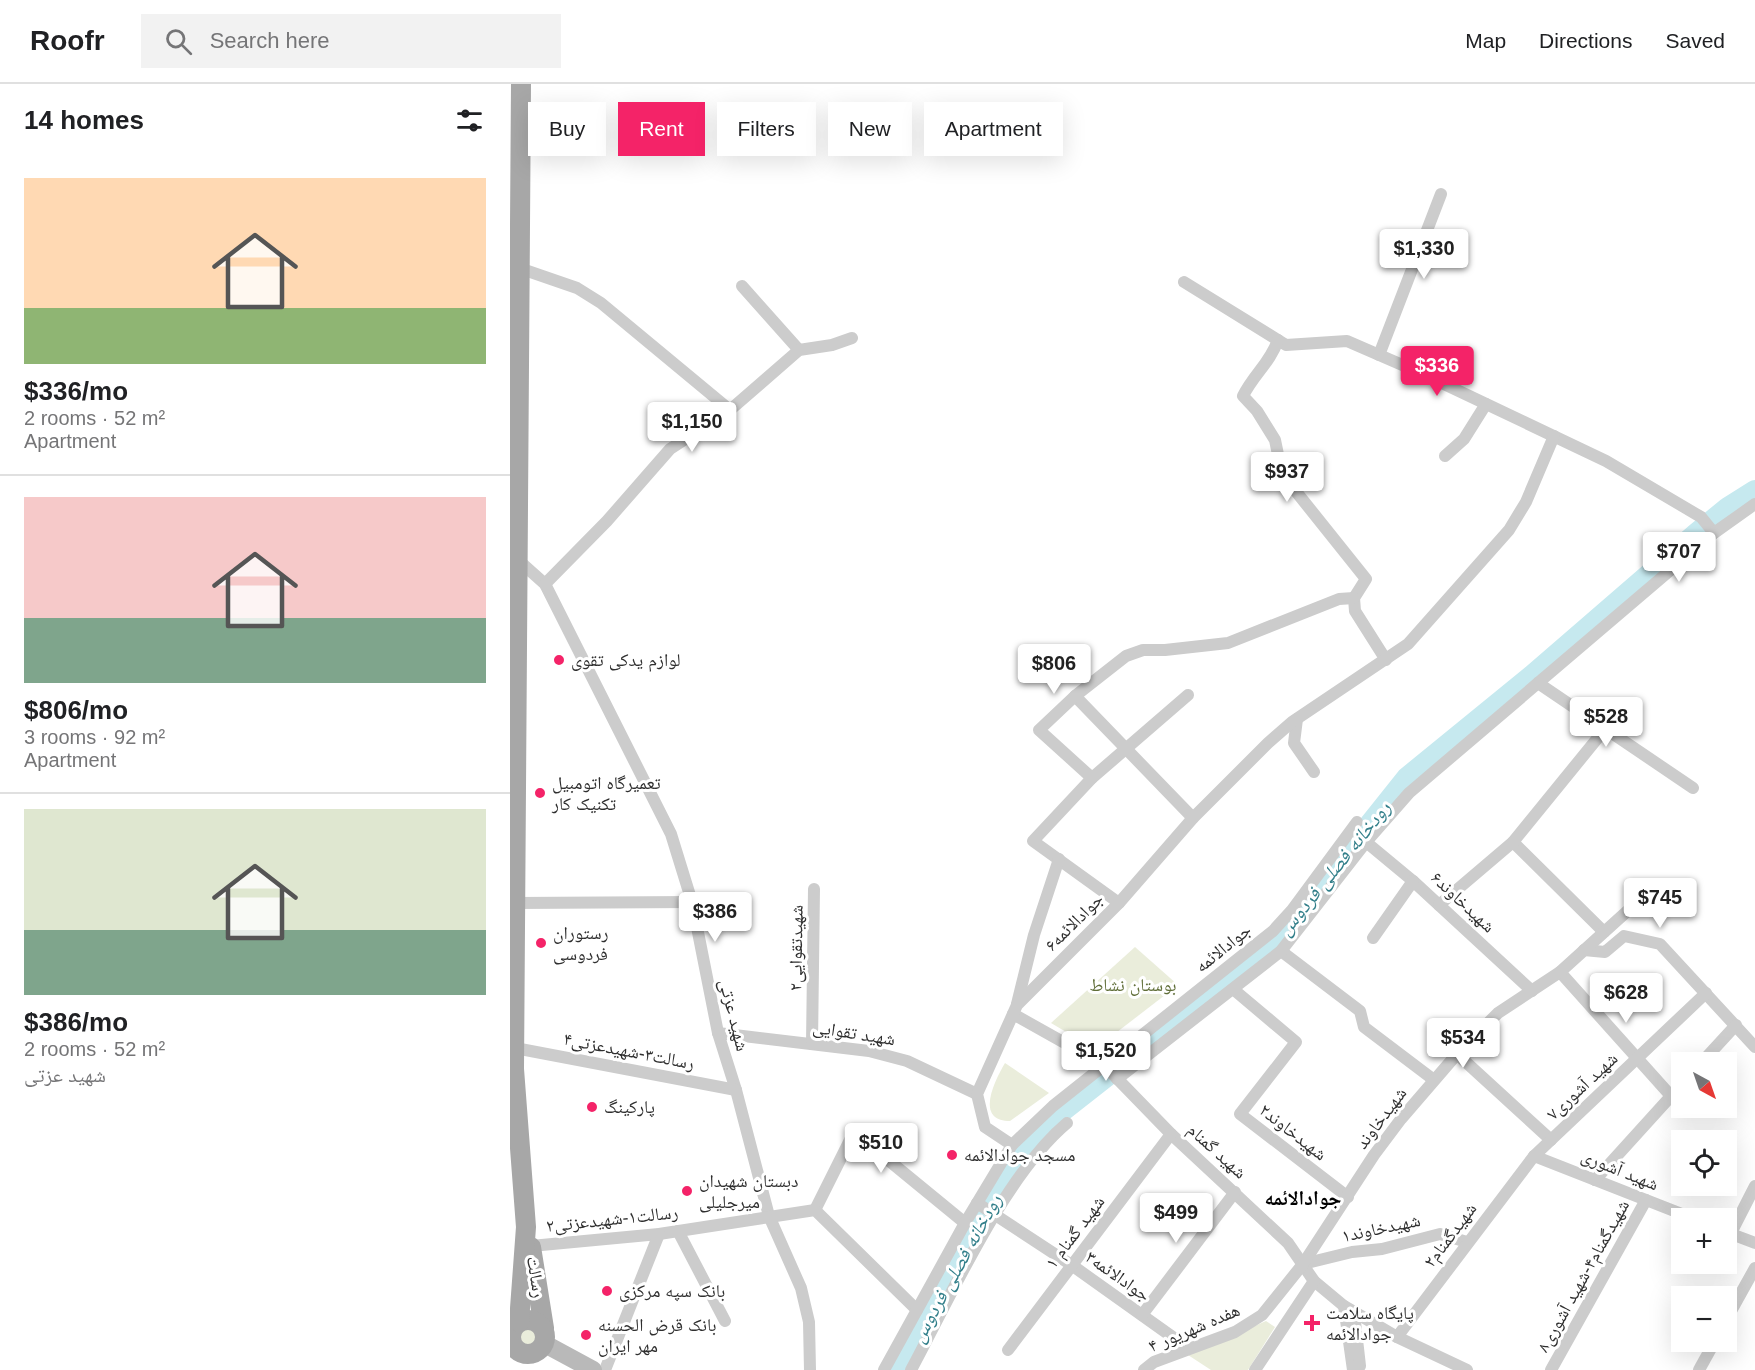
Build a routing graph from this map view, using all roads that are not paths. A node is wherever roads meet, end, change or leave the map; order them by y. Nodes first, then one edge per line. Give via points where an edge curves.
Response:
1 (520, 84) edge
2 (1441, 194) dead end
3 (519, 268) junction
4 (1184, 282) dead end
5 (742, 286) dead end
6 (852, 338) dead end
7 (1278, 340) junction
8 (799, 350) junction
9 (1379, 355) junction
10 (1486, 404) junction
11 (730, 410) junction
12 (1554, 436) junction
13 (1445, 456) dead end
14 (1755, 504) edge
15 (1714, 533) junction
16 (517, 559) junction
17 (545, 584) junction
18 (1354, 598) junction
19 (1386, 660) junction
20 (1538, 683) junction
21 (1188, 694) dead end
22 (1075, 696) junction
23 (1297, 719) junction
24 (1605, 729) junction
25 (1126, 750) junction
26 (513, 767) edge
27 (1314, 772) dead end
28 (1092, 778) junction
29 (1693, 788) dead end
30 (1193, 818) junction
31 (513, 821) edge
32 (1357, 822) dead end
33 (1366, 842) junction
34 (1513, 842) junction
35 (1059, 859) junction
36 (1413, 881) junction
37 (814, 889) dead end
38 (1644, 896) dead end
39 (692, 902) junction
40 (515, 903) junction
41 (1119, 903) junction
42 (1439, 905) junction
43 (1604, 932) junction
44 (1373, 938) dead end
45 (1584, 950) junction
46 (1281, 951) junction
47 (1560, 972) junction
48 (1233, 989) junction
49 (1532, 991) junction
50 (1706, 993) junction
51 (1015, 1009) junction
52 (1736, 1025) junction
53 (718, 1033) junction
54 (812, 1044) junction
55 (1755, 1047) edge
56 (514, 1048) junction
57 (1711, 1052) edge
58 (1457, 1054) junction
59 (1637, 1059) junction
60 (1104, 1065) junction
61 (512, 1069) edge
62 (1117, 1079) junction
63 (1434, 1080) junction
64 (736, 1090) junction
65 (977, 1094) junction
66 (1671, 1096) joint
67 (1067, 1123) dead end
68 (1171, 1134) junction
69 (1551, 1140) junction
70 (1012, 1145) junction
71 (515, 1156) edge
72 (1534, 1156) junction
73 (1595, 1180) junction
74 (1755, 1186) edge
75 (1235, 1192) junction
76 (1347, 1197) junction
77 (1646, 1200) junction
78 (977, 1203) junction
79 (815, 1210) junction
80 (1671, 1210) edge
81 (995, 1215) junction
82 (769, 1216) junction
83 (1737, 1218) edge
84 (965, 1223) junction
85 (678, 1231) junction
86 (659, 1234) junction
87 (1737, 1235) edge
88 (528, 1237) junction
89 (1467, 1242) junction
90 (1755, 1243) edge
91 (1303, 1264) junction
92 (1073, 1266) junction
93 (1755, 1268) edge
94 (1314, 1281) junction
95 (1737, 1300) edge
96 (1349, 1309) junction
97 (917, 1310) junction
98 (1142, 1315) junction
99 (725, 1321) dead end
100 (514, 1325) edge
101 (544, 1336) junction
102 (1397, 1337) junction
103 (1188, 1348) junction
104 (1008, 1350) dead end
105 (1709, 1352) edge
106 (514, 1357) edge
107 (593, 1370) edge
108 (605, 1370) edge
109 (810, 1370) edge
110 (884, 1370) edge
111 (911, 1370) edge
112 (1144, 1370) edge
113 (1255, 1370) edge
114 (1353, 1370) edge
115 (1360, 1370) edge
116 (1467, 1370) edge
117 (1551, 1370) edge
118 (1700, 1370) edge

1 - 3 main road, رسالت
2 - 9 street
3 - 11 street via 577,288 601,303
3 - 16 main road, رسالت
4 - 7 street
5 - 8 street
6 - 8 street
7 - 9 street via 1286,345 1347,341
7 - 18 street via 1272,358 1251,379 1243,396 1275,440 1282,474 1366,579
8 - 11 street
9 - 10 street
10 - 12 street
10 - 13 street via 1464,439
11 - 17 street via 670,449
12 - 15 street via 1606,461 1701,517
12 - 19 street, جوادالائمه۶ via 1526,502 1509,530 1408,644
14 - 15 street
15 - 20 street
16 - 17 street, شهید عزتی
16 - 26 main road, رسالت
17 - 39 street, شهید عزتی via 671,834
18 - 19 street via 1355,611
18 - 22 street via 1340,598 1228,643 1143,650 1126,656
19 - 23 street, جوادالائمه۶
20 - 24 street
20 - 33 street via 1409,793
21 - 25 street
22 - 25 street
22 - 28 street via 1039,730
23 - 27 street via 1294,743
23 - 30 street, جوادالائمه۶
24 - 29 street
24 - 34 street
25 - 28 street
25 - 30 street
26 - 31 main road, رسالت
28 - 35 street via 1033,841
30 - 41 street, جوادالائمه۶
31 - 40 main road, رسالت
32 - 60 street, جوادالائمه via 1273,931
33 - 36 street, شهیدخاوند۶
33 - 46 street
34 - 42 street
34 - 43 street
35 - 41 street
35 - 51 street
36 - 42 street, شهیدخاوند۶
36 - 44 street
37 - 54 street, شهیدتقوایی۲
38 - 43 street, شهیدخاوند
39 - 40 street
39 - 53 street, شهید عزتی
40 - 56 main road, رسالت
41 - 51 street, جوادالائمه۶
42 - 49 street, شهیدخاوند۶
43 - 45 street, شهیدخاوند
45 - 47 street, شهیدخاوند
45 - 50 street via 1605,952 1624,936 1660,944
46 - 48 street
46 - 63 street via 1360,1011 1364,1028
47 - 49 street, شهیدخاوند
47 - 59 street
48 - 62 street
48 - 76 street, شهیدخاوند۲ via 1296,1042 1240,1114
49 - 58 street, شهیدخاوند via 1498,1013
50 - 52 street
50 - 59 street, شهید آشوری۷
51 - 60 street, شهید گمنام
51 - 65 street, جوادالائمه۶
52 - 55 street
52 - 57 street
53 - 54 street, شهید تقوایی
53 - 64 street, شهید عزتی
54 - 65 street, شهید تقوایی via 869,1051 907,1061
56 - 61 main road, رسالت
56 - 64 street, رسالت۳-شهیدعزتی۴
58 - 63 street, شهیدخاوند
58 - 69 street
59 - 66 street
59 - 69 street, شهید آشوری۷
60 - 62 street, شهید گمنام
60 - 70 street, جوادالائمه via 1033,1122
61 - 71 main road, رسالت
62 - 68 street, شهید گمنام
63 - 76 street, شهیدخاوند via 1381,1146
64 - 82 street, شهید عزتی
65 - 70 street via 985,1127
66 - 73 street
67 - 81 street via 1039,1151
68 - 75 street, شهید گمنام
68 - 92 street, شهید گمنام ۱
69 - 72 street, شهید آشوری۷
70 - 78 street, جوادالائمه
71 - 88 main road, رسالت
72 - 73 street, شهید آشوری
72 - 89 street, شهیدگمنام۲
73 - 77 street, شهید آشوری
74 - 83 street
75 - 91 street, شهید گمنام via 1288,1243
75 - 98 street
76 - 91 street, شهیدخاوند
77 - 80 street, شهید آشوری
77 - 117 street, شهیدگمنام۴-شهید آشوری۸
78 - 81 street, جوادالائمه۳
78 - 84 street, جوادالائمه
79 - 82 street, رسالت۱-شهیدعزتی۲
79 - 84 street via 854,1132
79 - 97 street
81 - 92 street, جوادالائمه۳
81 - 111 street
82 - 85 street, رسالت۱-شهیدعزتی۲
82 - 109 street, شهید عزتی via 801,1288 809,1322
84 - 97 street, جوادالائمه
85 - 86 street, رسالت۱-شهیدعزتی۲
85 - 99 street
86 - 88 street, رسالت۱-شهیدعزتی۲
86 - 108 street
87 - 90 street
88 - 100 main road, رسالت
88 - 101 main road, رسالت
89 - 91 street, شهیدخاوند۱ via 1440,1234
89 - 102 street, شهیدگمنام۲
91 - 94 street, شهید گمنام
91 - 103 street, هفده شهریور ۴ via 1262,1315 1248,1326
92 - 98 street, جوادالائمه۳
92 - 104 street, شهید گمنام ۱
93 - 95 street
94 - 96 street, شهید گمنام
94 - 113 street
96 - 102 street, شهید گمنام
96 - 114 street
96 - 115 street
97 - 110 street, جوادالائمه
98 - 103 street, جوادالائمه۳
100 - 101 main road via 532,1320
100 - 106 main road
101 - 106 main road via 541,1349
101 - 107 main road
102 - 116 street, شهید گمنام
103 - 112 street, هفده شهریور ۴
105 - 118 street

